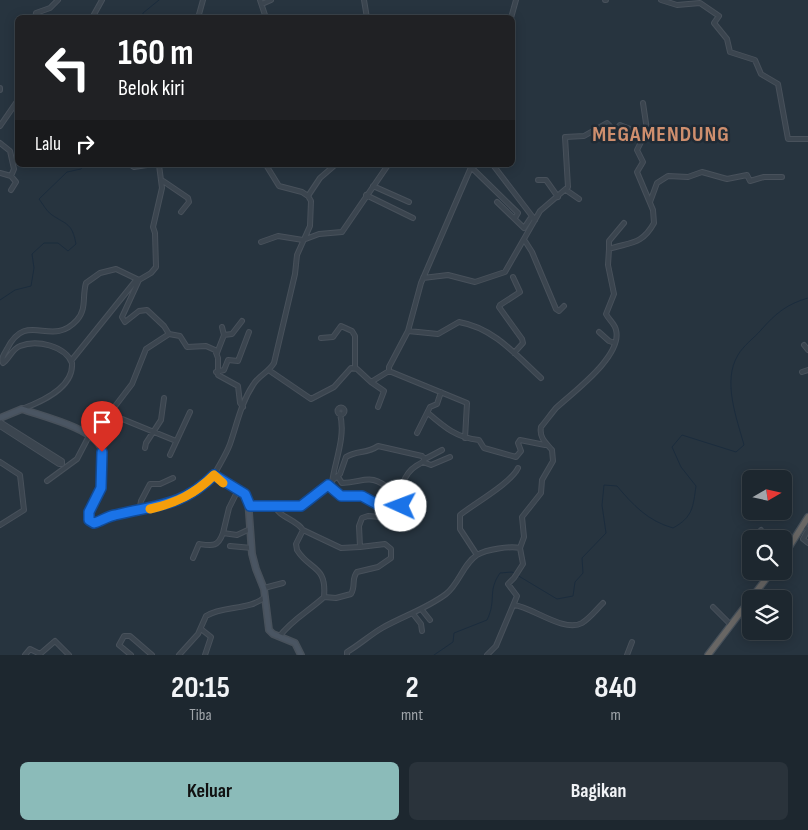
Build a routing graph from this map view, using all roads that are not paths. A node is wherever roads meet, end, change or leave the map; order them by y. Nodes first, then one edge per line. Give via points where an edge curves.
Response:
1 (58, 0) edge
2 (102, 0) edge
3 (203, 0) edge
4 (271, 0) edge
5 (364, 0) edge
6 (516, 0) edge
7 (661, 0) edge
8 (261, 2) edge
9 (36, 15) edge
10 (94, 15) edge
11 (199, 15) edge
12 (265, 15) edge
13 (366, 15) edge
14 (512, 15) edge
15 (644, 102) dead end
16 (15, 104) edge
17 (0, 126) edge
18 (645, 135) junction
19 (808, 139) edge
20 (0, 143) edge
21 (160, 167) edge
22 (267, 167) edge
23 (333, 167) edge
24 (386, 167) edge
25 (472, 167) edge
26 (473, 167) edge
27 (495, 167) edge
28 (0, 173) edge
29 (11, 176) junction
30 (782, 177) dead end
31 (538, 180) dead end
32 (163, 181) junction
33 (372, 186) junction
34 (11, 190) dead end
35 (566, 190) junction
36 (366, 195) junction
37 (308, 196) junction
38 (558, 197) junction
39 (579, 199) dead end
40 (408, 202) dead end
41 (497, 202) dead end
42 (650, 202) junction
43 (511, 205) junction
44 (506, 211) junction
45 (181, 212) dead end
46 (413, 218) dead end
47 (515, 218) junction
48 (534, 218) junction
49 (624, 223) dead end
50 (303, 240) junction
51 (525, 241) junction
52 (262, 242) dead end
53 (610, 249) junction
54 (513, 277) dead end
55 (423, 278) junction
56 (138, 279) junction
57 (564, 306) dead end
58 (242, 321) dead end
59 (222, 327) dead end
60 (408, 331) junction
61 (250, 332) dead end
62 (599, 332) dead end
63 (169, 334) junction
64 (224, 335) junction
65 (321, 338) dead end
66 (613, 343) junction
67 (804, 345) dead end
68 (808, 350) edge
69 (217, 353) junction
70 (514, 353) junction
71 (71, 361) junction
72 (355, 368) junction
73 (808, 370) edge
74 (270, 371) junction
75 (389, 371) junction
76 (216, 372) junction
77 (802, 372) dead end
78 (541, 378) dead end
79 (371, 382) junction
80 (441, 392) junction
81 (164, 398) dead end
82 (378, 406) dead end
83 (243, 407) junction
84 (22, 409) junction
85 (190, 412) dead end
86 (428, 413) junction
87 (110, 414) junction
88 (340, 414) dead end
89 (0, 418) edge
90 (0, 422) edge
91 (0, 426) edge
92 (6, 428) junction
93 (155, 430) junction
94 (417, 433) dead end
95 (89, 436) junction
96 (465, 438) junction
97 (176, 440) junction
98 (545, 445) junction
99 (34, 446) junction
100 (145, 448) dead end
101 (442, 450) dead end
102 (170, 455) dead end
103 (450, 457) dead end
104 (424, 460) junction
105 (0, 462) edge
106 (518, 468) dead end
107 (214, 475) junction
108 (338, 476) junction
109 (173, 478) dead end
110 (47, 481) dead end
111 (330, 484) junction
112 (400, 489) junction
113 (238, 490) junction
114 (275, 505) junction
115 (250, 506) junction
116 (408, 508) dead end
117 (139, 511) junction
118 (808, 517) edge
119 (0, 525) edge
120 (803, 525) junction
121 (250, 529) junction
122 (303, 530) junction
123 (222, 533) junction
124 (792, 542) edge
125 (808, 543) edge
126 (230, 546) dead end
127 (360, 546) junction
128 (252, 548) junction
129 (520, 548) junction
130 (477, 555) junction
131 (193, 558) dead end
132 (283, 583) dead end
133 (264, 588) junction
134 (265, 597) junction
135 (324, 597) junction
136 (603, 603) dead end
137 (514, 605) junction
138 (712, 607) dead end
139 (422, 610) junction
140 (742, 612) edge
141 (414, 614) junction
142 (430, 620) dead end
143 (731, 625) junction
144 (201, 629) junction
145 (422, 631) dead end
146 (279, 637) junction
147 (632, 642) dead end
148 (25, 655) edge
149 (69, 655) edge
150 (131, 655) edge
151 (152, 655) edge
152 (179, 655) edge
153 (205, 655) edge
154 (302, 655) edge
155 (346, 655) edge
156 (487, 655) edge
157 (627, 655) edge
158 (708, 655) edge

1 - 9 street
2 - 10 street
3 - 11 street
4 - 8 street
5 - 13 street
6 - 14 street
7 - 19 street via 677,5 700,3 719,16 714,23 727,38 731,53 755,60 761,74 778,84 788,139
8 - 12 street
15 - 18 street via 648,126
16 - 17 street
18 - 35 street via 620,125 614,131 607,123 584,136 565,136
18 - 42 street via 637,150 643,162 637,172
20 - 29 street via 11,152 14,169
21 - 32 street
22 - 37 street via 279,186
23 - 37 street via 320,178
24 - 33 street
25 - 55 street
26 - 43 street
27 - 48 street
28 - 29 street
29 - 34 street via 16,182
30 - 42 street via 767,176 750,181 747,175 727,179 702,172 686,178 668,176 657,184
31 - 38 street via 546,180
32 - 45 street via 188,198 189,202
32 - 56 street via 152,227 156,267
33 - 36 street
33 - 40 street
35 - 38 street
35 - 39 street
36 - 46 street
36 - 50 street via 343,231
37 - 50 street via 311,221
38 - 48 street
41 - 44 street
42 - 53 street via 655,219 649,231 634,243
43 - 44 street
43 - 47 street via 519,214
44 - 47 street
47 - 48 street via 525,228
48 - 51 street
49 - 53 street via 609,241
50 - 52 street via 284,235
50 - 74 street
51 - 55 street via 502,275 473,282 448,275
51 - 57 street via 556,309 559,311
53 - 66 street via 608,265 614,294 606,314 616,329
54 - 70 street via 520,292 499,307 522,339 523,343
55 - 60 street
56 - 63 street via 122,320 126,322 139,311 147,310
56 - 71 street
56 - 71 street via 116,269 95,276 86,283 82,313 72,325 55,333 37,329 22,332 13,338 2,360 5,362 20,346 40,344 63,352
58 - 64 street via 232,334
59 - 64 street
60 - 70 street via 438,334 460,322 495,336
60 - 75 street
61 - 76 street via 238,362 228,360 224,370
62 - 66 street
63 - 69 street via 180,336 187,347 208,347
63 - 87 street via 146,349 135,380
64 - 69 street
65 - 72 street via 333,337 341,326 352,331 355,336
66 - 98 street via 609,356 595,373 554,410 541,427
67 - 68 street
69 - 76 street
70 - 78 street
71 - 84 street via 72,374 67,382 42,400
72 - 74 street via 349,369 334,387 311,399
72 - 79 street
73 - 77 street
74 - 83 street via 254,382
75 - 79 street
75 - 80 street
76 - 83 street via 238,386
79 - 82 street via 384,392
80 - 86 street via 436,405 431,406
80 - 96 street via 467,404
81 - 93 street
83 - 107 street via 230,446
84 - 89 main road
84 - 95 main road
85 - 97 street
86 - 94 street
86 - 96 street via 450,432
87 - 93 street
87 - 95 street
88 - 111 street via 340,447
90 - 92 street
91 - 92 street
92 - 99 street
93 - 97 street
93 - 100 street
95 - 110 street via 77,459
95 - 117 main road via 102,452 101,488 89,512 89,520 95,523
96 - 98 street via 478,440 484,448 517,457 521,452 520,440
97 - 102 street
98 - 129 street via 552,450 553,461 542,480 540,495 522,516 524,535
99 - 99 street via 62,464 59,464
101 - 104 street
103 - 104 street via 432,465
104 - 108 street via 422,456 378,446 369,453 346,457
104 - 112 street via 411,470
105 - 119 street via 20,475 25,505 23,511
106 - 130 street via 510,481 460,515 460,529
107 - 113 main road
107 - 117 main road via 197,491 180,500
108 - 111 street
108 - 112 street via 343,483 372,479 392,492
109 - 117 street via 160,484 150,484
111 - 112 street via 341,496 362,496 391,509 400,507
111 - 114 street via 301,506
113 - 115 main road via 245,494
113 - 123 street
114 - 115 street
114 - 122 street via 278,512
115 - 121 main road
116 - 127 street via 393,518 364,517 359,526
118 - 120 highway
120 - 124 highway
120 - 125 street via 808,530 803,539
121 - 123 street via 237,536
121 - 128 main road
122 - 127 street via 341,548
122 - 135 street via 296,544 297,550 322,574
123 - 131 street via 217,544 198,544
126 - 128 street
127 - 135 street via 385,544 390,548 391,556 381,566 356,572 351,594
128 - 133 main road
129 - 130 street via 506,546
129 - 137 street via 523,564 508,584 517,594
130 - 139 street via 450,590
132 - 133 street
133 - 134 main road
134 - 144 street via 254,604 210,613
134 - 146 main road via 268,630
135 - 146 street via 293,620
136 - 137 street via 583,622 574,625
137 - 156 street via 496,646
138 - 143 street
139 - 141 street
139 - 142 street
140 - 143 highway
141 - 145 street
141 - 155 street via 381,629
143 - 158 highway
144 - 152 street
144 - 153 street via 211,638
146 - 154 main road via 295,643
147 - 157 street
148 - 149 street via 30,649 40,654 55,641
150 - 151 street via 119,645 124,636 130,636

